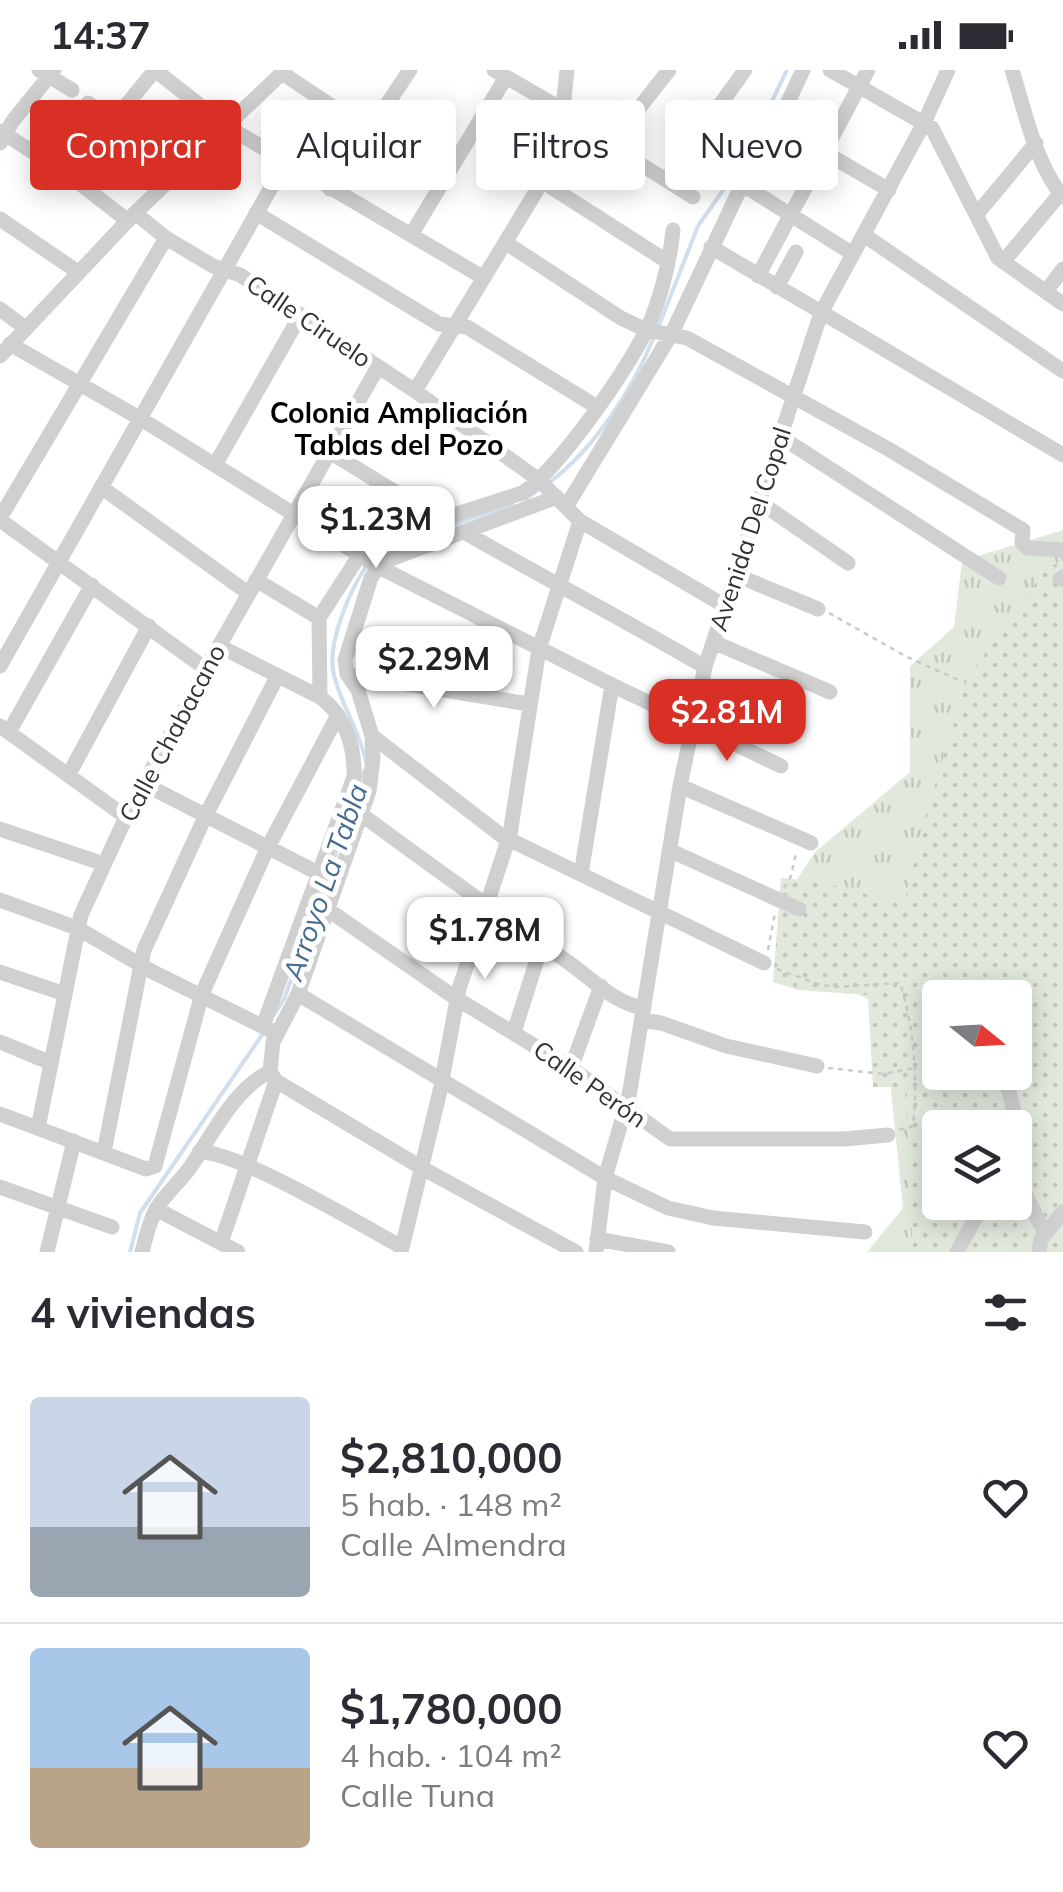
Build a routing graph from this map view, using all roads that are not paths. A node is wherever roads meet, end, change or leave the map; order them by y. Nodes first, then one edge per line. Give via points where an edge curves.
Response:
1 (155, 70) edge
2 (410, 70) edge
3 (567, 70) edge
4 (669, 70) edge
5 (746, 70) edge
6 (803, 70) edge
7 (830, 70) edge
8 (868, 70) edge
9 (948, 70) edge
10 (1012, 70) edge
11 (283, 71) edge
12 (47, 72) edge
13 (500, 73) edge
14 (859, 87) junction
15 (72, 90) dead end
16 (130, 100) edge
17 (193, 100) edge
18 (325, 100) edge
19 (390, 100) edge
20 (540, 100) edge
21 (568, 100) edge
22 (645, 100) edge
23 (724, 100) edge
24 (789, 100) edge
25 (241, 112) edge
26 (924, 124) junction
27 (838, 126) edge
28 (2, 136) edge
29 (1036, 144) junction
30 (30, 152) edge
31 (838, 160) edge
32 (92, 190) edge
33 (160, 190) edge
34 (269, 190) edge
35 (333, 190) edge
36 (537, 190) edge
37 (555, 190) edge
38 (682, 190) edge
39 (742, 190) edge
40 (751, 190) edge
41 (804, 190) edge
42 (889, 190) junction
43 (1062, 196) edge
44 (694, 198) dead end
45 (256, 212) junction
46 (792, 214) junction
47 (977, 214) junction
48 (132, 217) junction
49 (0, 220) edge
50 (673, 230) dead end
51 (411, 235) junction
52 (864, 235) junction
53 (166, 238) junction
54 (506, 243) junction
55 (711, 247) junction
56 (796, 252) dead end
57 (853, 254) junction
58 (668, 262) junction
59 (1003, 262) junction
60 (226, 269) junction
61 (1063, 269) edge
62 (78, 272) junction
63 (758, 276) junction
64 (484, 278) junction
65 (776, 287) junction
66 (1047, 290) junction
67 (1063, 304) edge
68 (0, 309) edge
69 (821, 314) junction
70 (300, 316) junction
71 (455, 325) junction
72 (24, 327) junction
73 (659, 332) junction
74 (5, 350) edge
75 (378, 367) junction
76 (1063, 371) edge
77 (80, 385) junction
78 (415, 392) junction
79 (793, 397) junction
80 (597, 407) junction
81 (142, 419) junction
82 (781, 437) junction
83 (330, 452) junction
84 (1063, 454) edge
85 (215, 464) junction
86 (102, 488) junction
87 (551, 491) junction
88 (761, 503) junction
89 (292, 516) junction
90 (0, 519) edge
91 (438, 519) junction
92 (580, 521) junction
93 (464, 532) junction
94 (1063, 550) edge
95 (58, 561) junction
96 (370, 562) junction
97 (848, 563) dead end
98 (736, 575) junction
99 (998, 578) dead end
100 (92, 585) junction
101 (557, 586) junction
102 (252, 587) junction
103 (725, 606) junction
104 (818, 609) road end
105 (320, 618) junction
106 (149, 626) junction
107 (713, 642) junction
108 (219, 646) junction
109 (539, 649) junction
110 (0, 666) edge
111 (705, 667) junction
112 (206, 669) junction
113 (347, 674) junction
114 (277, 677) junction
115 (612, 685) junction
116 (830, 692) dead end
117 (320, 697) junction
118 (529, 704) junction
119 (338, 715) junction
120 (692, 722) junction
121 (5, 729) edge
122 (372, 736) junction
123 (781, 766) dead end
124 (69, 774) junction
125 (144, 784) junction
126 (680, 786) junction
127 (361, 814) junction
128 (126, 817) junction
129 (205, 817) junction
130 (0, 829) edge
131 (509, 839) junction
132 (806, 841) road end
133 (267, 849) junction
134 (669, 850) junction
135 (104, 864) junction
136 (318, 873) junction
137 (581, 874) junction
138 (0, 900) edge
139 (485, 906) junction
140 (327, 910) junction
141 (799, 910) dead end
142 (659, 914) junction
143 (78, 928) junction
144 (542, 944) junction
145 (764, 963) road end
146 (140, 964) junction
147 (0, 972) edge
148 (601, 986) junction
149 (65, 994) junction
150 (202, 994) junction
151 (298, 994) junction
152 (456, 999) junction
153 (643, 1014) junction
154 (269, 1030) junction
155 (514, 1032) junction
156 (0, 1042) edge
157 (51, 1063) junction
158 (817, 1066) road end
159 (571, 1068) junction
160 (273, 1077) junction
161 (442, 1080) junction
162 (626, 1108) junction
163 (0, 1114) edge
164 (38, 1128) junction
165 (888, 1135) road end
166 (74, 1141) junction
167 (104, 1152) junction
168 (199, 1152) junction
169 (246, 1166) junction
170 (422, 1168) junction
171 (604, 1178) junction
172 (0, 1187) edge
173 (57, 1207) junction
174 (156, 1209) junction
175 (1063, 1212) edge
176 (974, 1220) edge
177 (1031, 1220) edge
178 (112, 1227) dead end
179 (865, 1232) dead end
180 (221, 1243) junction
181 (1041, 1244) edge
182 (596, 1245) edge
183 (402, 1249) edge
184 (47, 1252) edge
185 (142, 1252) edge
186 (238, 1252) edge
187 (576, 1252) edge
188 (668, 1252) edge
189 (957, 1252) edge

1 - 16 street
1 - 17 street
2 - 19 street
3 - 21 street
4 - 22 street
5 - 23 street
6 - 24 street
7 - 14 street
8 - 14 street
9 - 26 street, Avenida Del Copal
10 - 29 street
11 - 18 street
11 - 25 street
12 - 15 street
12 - 28 street
13 - 20 street
13 - 51 street
14 - 26 street
14 - 27 street
26 - 42 street, Avenida Del Copal
26 - 47 street via 937,134
28 - 30 street, Calle Ciruelo
29 - 43 street
29 - 47 street
31 - 42 street
32 - 48 street, Calle Ciruelo
33 - 48 street
34 - 45 street
35 - 51 street
36 - 54 street
37 - 58 street
38 - 44 street
39 - 55 street
40 - 46 street
41 - 46 street
42 - 52 street, Avenida Del Copal
43 - 59 street
45 - 60 street
45 - 71 street via 439,324
46 - 57 street
46 - 63 street
47 - 59 street
48 - 53 street, Calle Ciruelo
48 - 62 street
49 - 62 street
50 - 58 street
51 - 64 street
52 - 57 street, Avenida Del Copal
52 - 76 street
53 - 60 street, Calle Ciruelo
53 - 77 street
54 - 64 street
54 - 73 street via 622,318
55 - 63 street
55 - 73 street
56 - 65 street
57 - 69 street, Avenida Del Copal
58 - 73 street
59 - 66 street
60 - 70 street, Calle Ciruelo
60 - 81 street
61 - 66 street
62 - 72 street
63 - 65 street
64 - 71 street
65 - 69 street
66 - 67 street
68 - 72 street
69 - 79 street, Avenida Del Copal
69 - 84 street
70 - 75 street, Calle Ciruelo
70 - 85 street
71 - 78 street
71 - 80 street
72 - 74 street
73 - 79 street via 687,338
73 - 80 street
73 - 87 street
74 - 77 street
75 - 78 street, Calle Ciruelo
75 - 83 street, Calle Chabacano
77 - 81 street
77 - 90 street
78 - 87 street, Calle Ciruelo
79 - 82 street, Avenida Del Copal
79 - 94 street via 1019,525 1026,548
80 - 87 street
81 - 85 street
81 - 86 street
82 - 88 street, Avenida Del Copal
82 - 99 street
83 - 89 street, Calle Chabacano
83 - 91 street
85 - 89 street
86 - 95 street
86 - 102 street
87 - 91 street via 522,493
87 - 92 street, Calle Ciruelo
87 - 93 street
88 - 97 street
88 - 98 street, Avenida Del Copal
89 - 96 street
89 - 102 street, Calle Chabacano
90 - 95 street
91 - 96 street via 398,533
92 - 101 street
92 - 103 street, Calle Ciruelo
93 - 96 street
93 - 101 street
95 - 100 street
95 - 110 street
96 - 105 street
96 - 109 street
96 - 113 street via 346,651
98 - 103 street, Avenida Del Copal
98 - 104 street
100 - 106 street
100 - 121 street
101 - 109 street
101 - 111 street
102 - 105 street
102 - 108 street, Calle Chabacano
103 - 107 street, Avenida Del Copal
105 - 117 street
106 - 112 street
106 - 124 street
107 - 111 street, Avenida Del Copal
107 - 116 street
108 - 112 street, Calle Chabacano
108 - 114 street
109 - 115 street
109 - 118 street
111 - 120 street, Avenida Del Copal
112 - 125 street, Calle Chabacano
113 - 118 street
113 - 122 street
114 - 117 street
114 - 129 street
115 - 120 street
115 - 137 street
117 - 119 street
118 - 131 street
119 - 133 street
119 - 136 street via 352,748 354,777
120 - 123 street
120 - 126 street, Avenida Del Copal
121 - 124 street
122 - 127 street via 372,778
122 - 131 street
124 - 128 street
125 - 128 street, Calle Chabacano
125 - 129 street
126 - 132 street
126 - 134 street, Avenida Del Copal
127 - 139 street
127 - 140 street
128 - 135 street, Calle Chabacano
129 - 133 street
129 - 146 street
130 - 135 street
131 - 137 street
131 - 139 street
133 - 136 street
133 - 150 street
134 - 141 street
134 - 142 street, Avenida Del Copal
135 - 143 street, Calle Chabacano
136 - 154 street
137 - 142 street
138 - 143 street
139 - 144 street
139 - 152 street
140 - 151 street
140 - 152 street, Calle Perón
142 - 145 street
142 - 153 street, Avenida Del Copal
143 - 146 street
143 - 149 street, Calle Chabacano
144 - 148 street
144 - 155 street
146 - 150 street
146 - 167 street
147 - 149 street
148 - 153 street
148 - 159 street
149 - 157 street, Calle Chabacano
150 - 154 street
150 - 167 street via 153,1168
151 - 154 street
151 - 161 street
152 - 155 street, Calle Perón
152 - 161 street
153 - 158 street via 726,1046
153 - 162 street, Avenida Del Copal
154 - 160 street
155 - 159 street, Calle Perón
156 - 157 street
157 - 164 street, Calle Chabacano
159 - 162 street, Calle Perón
160 - 168 street via 255,1081
160 - 169 street
160 - 170 street
161 - 170 street
161 - 171 street
162 - 165 street, Calle Perón via 678,1140
162 - 171 street, Avenida Del Copal
163 - 164 street
164 - 166 street
166 - 167 street
166 - 173 street
168 - 169 street
168 - 174 street
169 - 180 street
169 - 183 street
170 - 183 street
170 - 187 street
171 - 179 street via 698,1216
171 - 182 street, Avenida Del Copal
172 - 173 street
173 - 178 street
173 - 184 street
174 - 180 street
174 - 185 street
175 - 181 street
176 - 189 street
177 - 181 street
180 - 186 street
182 - 188 street

